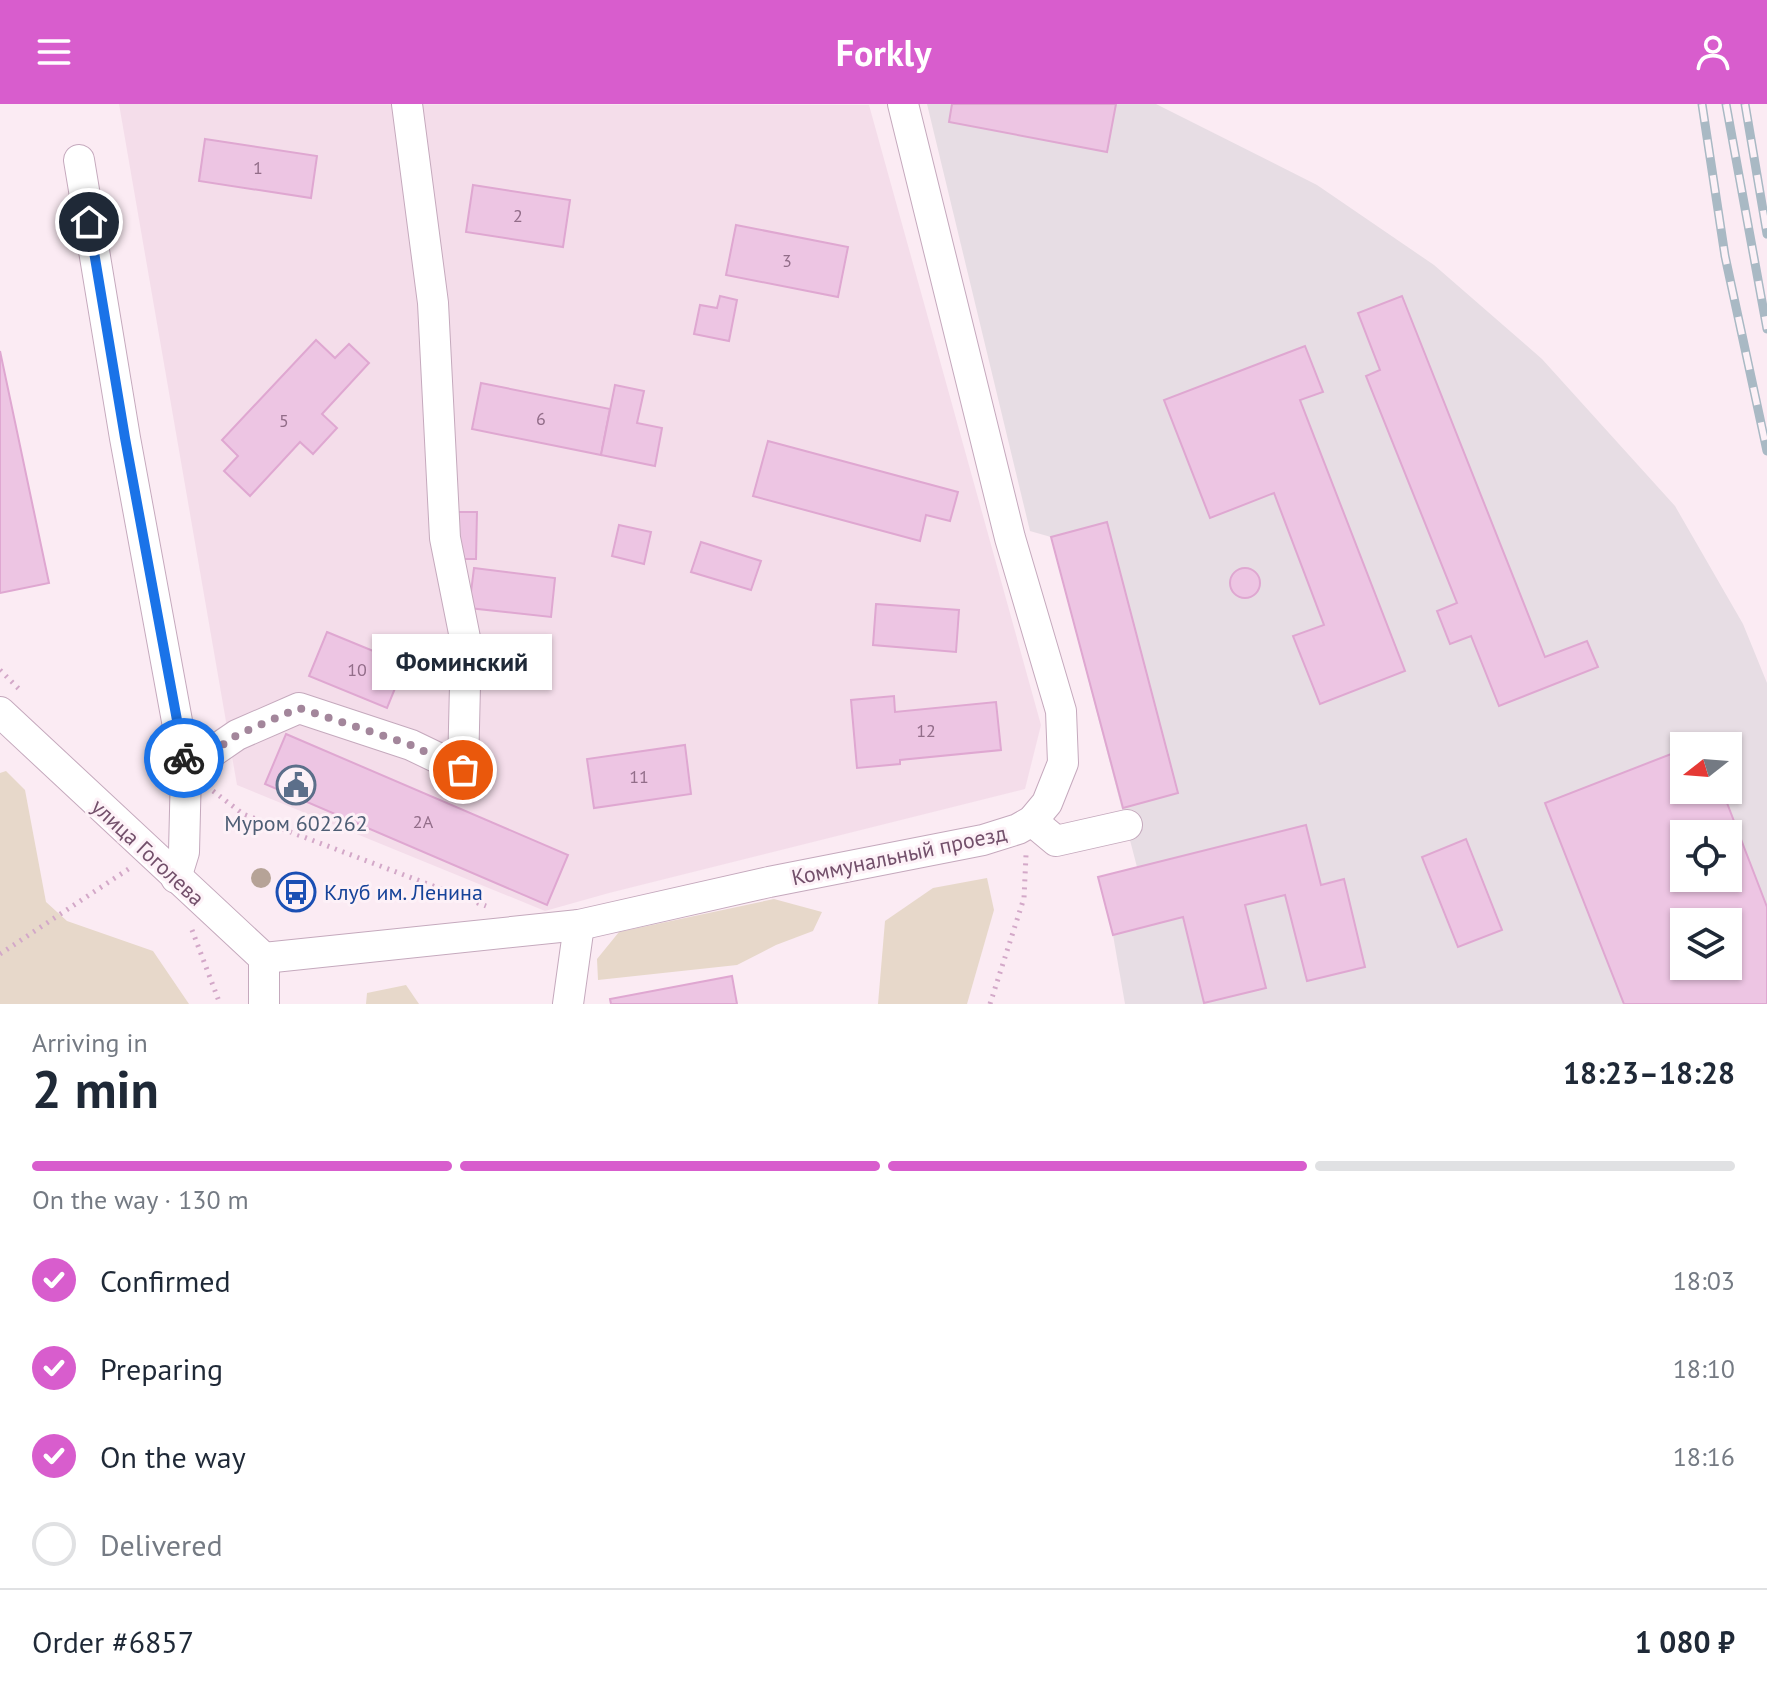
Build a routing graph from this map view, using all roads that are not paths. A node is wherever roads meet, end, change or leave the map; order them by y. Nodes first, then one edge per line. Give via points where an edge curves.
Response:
1 (407, 104) edge
2 (903, 104) edge
3 (79, 160) dead end
4 (0, 712) edge
5 (186, 770) junction
6 (1025, 825) junction
7 (1127, 825) dead end
8 (176, 878) junction
9 (579, 925) junction
10 (264, 958) junction
11 (264, 1004) edge
12 (568, 1004) edge

1 - 5 street via 433,303 445,538 466,643 463,770 411,745 299,708 237,735
2 - 6 street, Коммунальный проезд via 1010,538 1061,711 1063,763 1047,803
3 - 5 street
4 - 8 street, улица Гоголева
5 - 8 street via 184,852
6 - 7 street via 1056,841
6 - 9 street, Коммунальный проезд via 983,840
8 - 10 street, улица Гоголева
9 - 10 street, Коммунальный проезд
9 - 12 street
10 - 11 street

